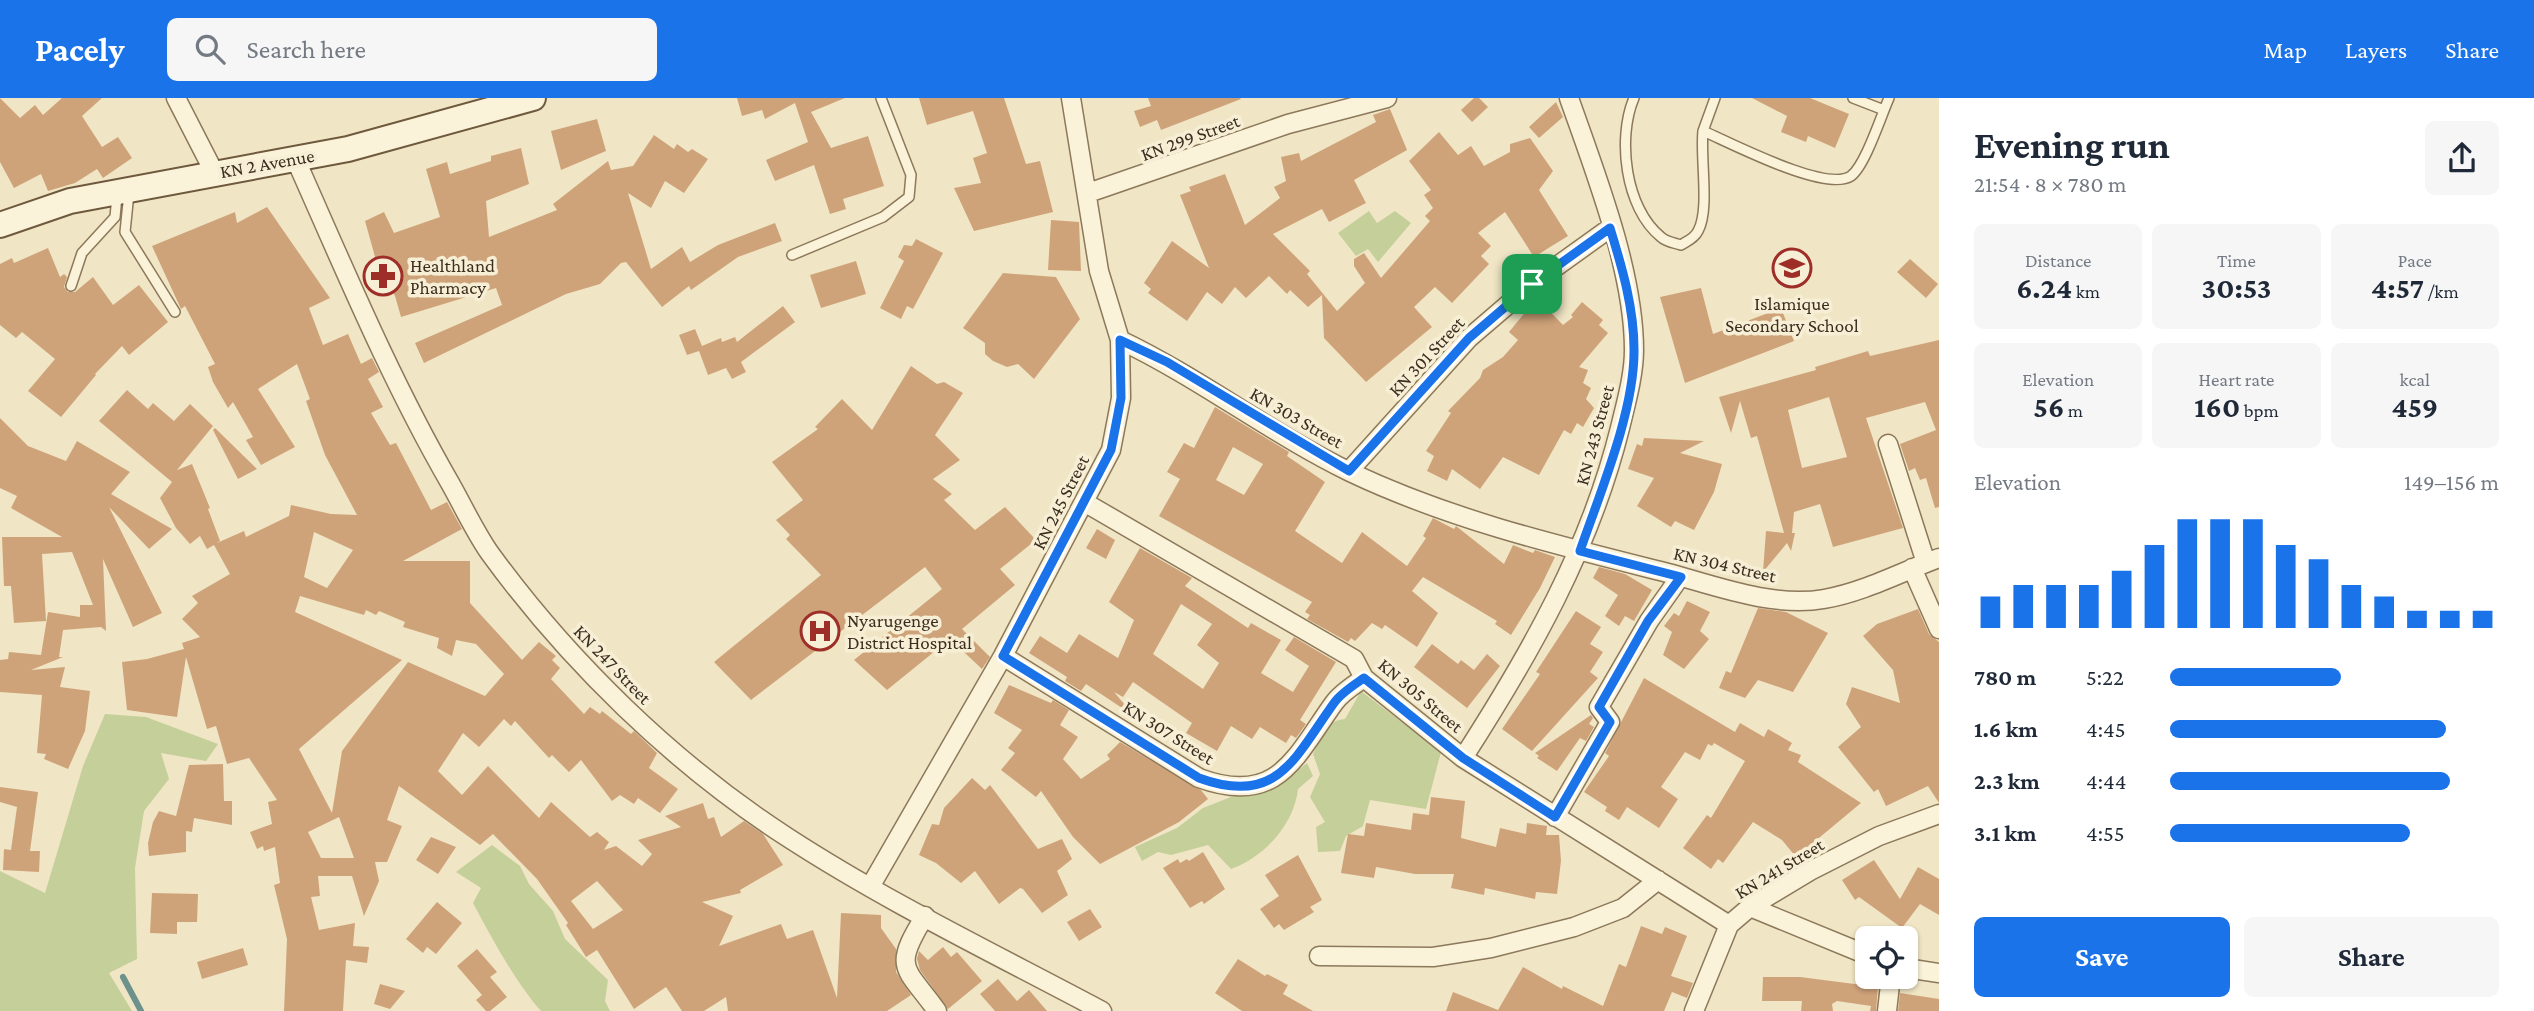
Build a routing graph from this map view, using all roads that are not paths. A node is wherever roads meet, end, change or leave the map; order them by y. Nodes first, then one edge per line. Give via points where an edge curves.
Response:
1 (176, 98) edge
2 (533, 98) edge
3 (881, 98) edge
4 (1071, 98) edge
5 (1387, 98) edge
6 (1569, 98) edge
7 (1634, 98) edge
8 (1714, 98) edge
9 (1853, 98) edge
10 (1889, 98) edge
11 (507, 102) edge
12 (1884, 110) junction
13 (1703, 131) junction
14 (295, 158) junction
15 (215, 172) junction
16 (123, 191) junction
17 (1088, 193) junction
18 (0, 225) edge
19 (1610, 228) junction
20 (792, 255) dead end
21 (71, 286) dead end
22 (175, 312) dead end
23 (1120, 340) junction
24 (1888, 444) dead end
25 (1349, 471) junction
26 (1084, 502) junction
27 (1580, 551) junction
28 (1925, 563) edge
29 (1681, 577) junction
30 (1939, 629) edge
31 (1003, 656) junction
32 (1364, 678) junction
33 (1463, 758) junction
34 (1939, 814) edge
35 (1555, 817) junction
36 (1658, 880) junction
37 (870, 887) junction
38 (1750, 907) junction
39 (925, 916) junction
40 (1729, 925) junction
41 (1855, 950) edge
42 (1319, 956) dead end
43 (1918, 970) edge
44 (1939, 973) edge
45 (1890, 989) edge
46 (937, 1011) edge
47 (1102, 1011) edge
48 (1694, 1011) edge
49 (1887, 1011) edge

1 - 15 street
2 - 11 main road, KN 2 Avenue
3 - 20 lane via 911,174 909,197 883,217
4 - 17 street, KN 245 Street
5 - 17 street, KN 299 Street via 1287,124
6 - 19 street, KN 243 Street
7 - 13 lane via 1625,150 1632,186 1644,218 1662,239 1681,245 1697,234 1704,217
8 - 13 lane
9 - 12 lane
10 - 12 lane
11 - 14 main road, KN 2 Avenue via 348,149
12 - 13 lane via 1852,176 1836,181 1814,177
14 - 15 main road, KN 2 Avenue
14 - 37 street, KN 247 Street via 427,443 488,549 547,626 661,743 785,836
15 - 16 main road, KN 2 Avenue
16 - 18 main road, KN 2 Avenue via 70,201
16 - 21 lane via 115,217 82,253
16 - 22 lane via 125,232
17 - 23 street, KN 245 Street via 1099,271
19 - 25 street, KN 301 Street via 1541,277 1469,338
19 - 27 street, KN 243 Street via 1622,268 1634,351 1614,452
23 - 25 street, KN 303 Street via 1167,362
23 - 26 street, KN 245 Street via 1121,398 1111,450
24 - 28 street
25 - 27 street, KN 303 Street via 1477,522
26 - 31 street, KN 245 Street
26 - 32 street, KN 305 Street via 1354,659
27 - 29 street, KN 304 Street
27 - 33 street, KN 243 Street via 1523,660
28 - 29 street, KN 304 Street via 1823,600 1770,598
28 - 30 street
29 - 35 street via 1648,621 1599,707 1610,722
31 - 32 street, KN 307 Street via 1199,778 1221,786 1268,782 1290,767 1336,700
31 - 37 street, KN 245 Street
32 - 33 street, KN 305 Street
33 - 35 street, KN 305 Street
34 - 38 street, KN 241 Street via 1879,836
35 - 36 street, KN 305 Street
36 - 40 street, KN 305 Street
36 - 42 street via 1623,908 1574,927 1492,948 1433,957
37 - 39 street, KN 247 Street
38 - 40 street, KN 241 Street
38 - 41 street
39 - 46 street via 909,940 905,956 912,983
39 - 47 street, KN 247 Street
40 - 48 street, KN 241 Street
43 - 44 street
45 - 49 street

